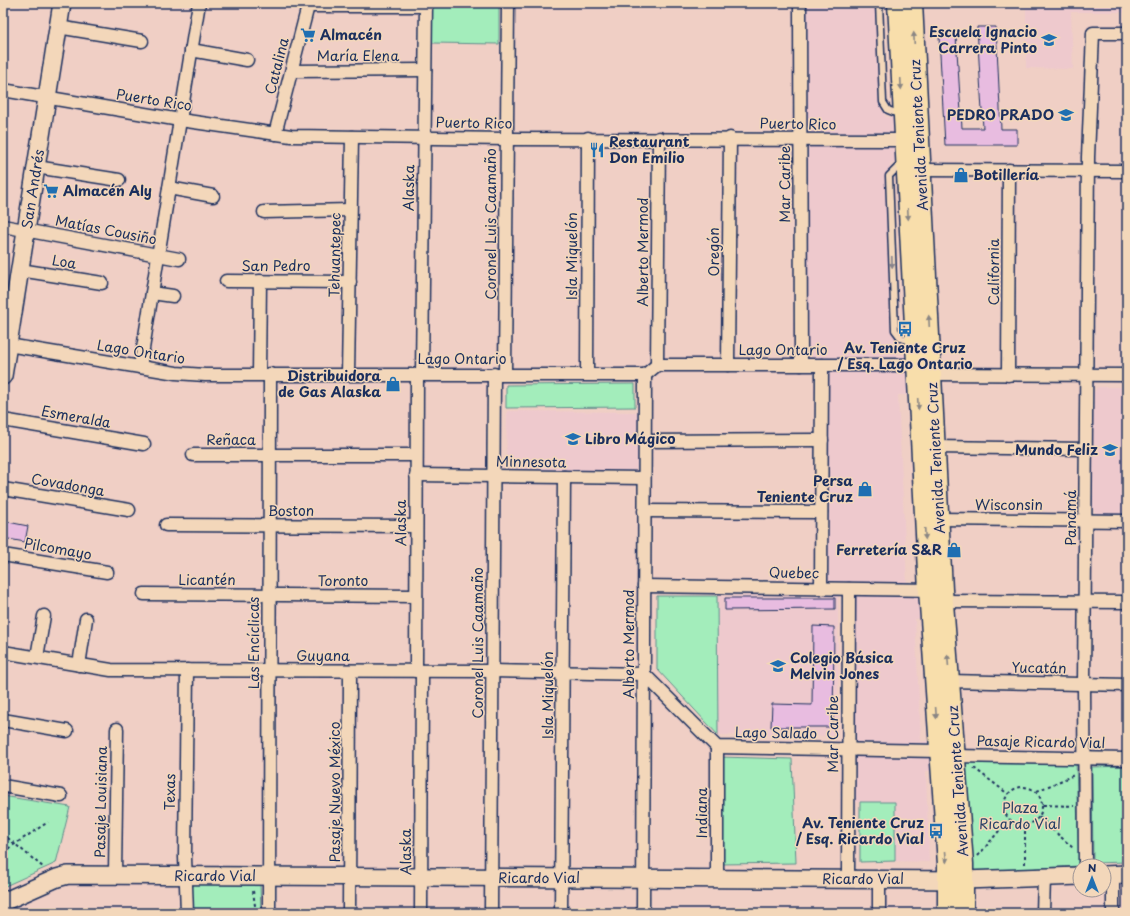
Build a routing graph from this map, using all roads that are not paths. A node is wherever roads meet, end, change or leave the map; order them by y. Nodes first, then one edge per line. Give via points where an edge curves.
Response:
1 (62, 3) edge
2 (199, 3) edge
3 (508, 3) edge
4 (800, 3) edge
5 (879, 3) edge
6 (897, 3) edge
7 (913, 3) edge
8 (426, 4) edge
9 (305, 5) edge
10 (58, 27) junction
11 (1127, 33) edge
12 (142, 41) dead end
13 (191, 50) junction
14 (247, 60) dead end
15 (425, 70) junction
16 (292, 71) junction
17 (3, 90) edge
18 (47, 97) junction
19 (903, 115) junction
20 (180, 120) junction
21 (275, 134) junction
22 (352, 137) junction
23 (425, 138) junction
24 (588, 138) junction
25 (659, 138) junction
26 (730, 138) junction
27 (800, 138) junction
28 (507, 139) junction
29 (904, 140) junction
30 (36, 167) junction
31 (921, 170) junction
32 (1009, 170) junction
33 (1088, 170) junction
34 (1127, 170) edge
35 (119, 180) dead end
36 (169, 188) junction
37 (213, 196) dead end
38 (350, 210) junction
39 (264, 212) dead end
40 (3, 226) edge
41 (27, 230) junction
42 (159, 255) junction
43 (179, 259) dead end
44 (20, 270) junction
45 (226, 281) dead end
46 (260, 281) junction
47 (350, 282) junction
48 (102, 283) dead end
49 (152, 293) junction
50 (173, 296) dead end
51 (8, 345) junction
52 (728, 365) junction
53 (801, 365) junction
54 (822, 365) junction
55 (916, 365) junction
56 (657, 366) junction
57 (140, 367) junction
58 (264, 374) junction
59 (348, 374) junction
60 (419, 374) junction
61 (500, 374) junction
62 (587, 374) junction
63 (932, 374) junction
64 (645, 375) junction
65 (1008, 375) junction
66 (1087, 375) junction
67 (1127, 375) edge
68 (3, 376) edge
69 (3, 420) edge
70 (822, 440) junction
71 (645, 441) junction
72 (144, 444) dead end
73 (935, 447) junction
74 (1086, 449) junction
75 (270, 454) junction
76 (193, 455) dead end
77 (416, 455) junction
78 (416, 475) junction
79 (494, 476) junction
80 (564, 477) junction
81 (644, 478) junction
82 (3, 489) edge
83 (129, 510) dead end
84 (644, 511) junction
85 (821, 512) junction
86 (940, 519) junction
87 (1086, 520) junction
88 (1127, 520) edge
89 (166, 525) dead end
90 (270, 526) junction
91 (416, 526) junction
92 (3, 555) edge
93 (107, 572) dead end
94 (644, 586) junction
95 (821, 589) junction
96 (849, 589) junction
97 (144, 594) dead end
98 (939, 594) junction
99 (269, 596) junction
100 (416, 596) junction
101 (1085, 602) junction
102 (1127, 602) edge
103 (44, 616) dead end
104 (86, 619) dead end
105 (3, 652) edge
106 (37, 657) junction
107 (79, 665) junction
108 (187, 670) junction
109 (269, 671) junction
110 (350, 671) junction
111 (419, 671) junction
112 (493, 671) junction
113 (563, 672) junction
114 (644, 674) junction
115 (950, 682) junction
116 (1084, 684) junction
117 (1127, 685) edge
118 (3, 720) edge
119 (117, 729) dead end
120 (67, 731) dead end
121 (717, 747) junction
122 (848, 749) junction
123 (938, 750) junction
124 (955, 756) junction
125 (1127, 759) edge
126 (1085, 764) junction
127 (3, 786) edge
128 (61, 796) dead end
129 (1085, 858) edge
130 (1115, 874) edge
131 (115, 875) junction
132 (186, 876) junction
133 (269, 876) junction
134 (1072, 876) edge
135 (349, 877) junction
136 (421, 877) junction
137 (1044, 877) junction
138 (492, 878) junction
139 (562, 878) junction
140 (643, 878) junction
141 (717, 879) junction
142 (848, 879) junction
143 (879, 880) junction
144 (956, 880) junction
145 (3, 902) edge
146 (187, 913) edge
147 (268, 913) edge
148 (349, 913) edge
149 (421, 913) edge
150 (491, 913) edge
151 (561, 913) edge
152 (643, 913) edge
153 (879, 913) edge
154 (947, 913) edge
155 (964, 913) edge
156 (1043, 913) edge
157 (1113, 913) edge

1 - 10 street, San Andrés
2 - 13 street
3 - 28 street, Coronel Luis Caamaño
4 - 27 street, Mar Caribe
5 - 19 lane via 883,102 888,110
6 -> 19 main road, Avenida Teniente Cruz
31 -> 7 main road, Avenida Teniente Cruz
8 - 9 street
8 - 15 street, Alaska
9 - 16 street, Catalina
10 - 12 street
10 - 18 street, San Andrés
11 - 33 street, Panamá via 1093,33
13 - 14 street
13 - 20 street
15 - 16 street, María Elena
15 - 23 street, Alaska
16 - 21 street, Catalina
17 - 18 street, Puerto Rico
18 - 20 street, Puerto Rico
18 - 30 street, San Andrés
19 - 29 main road, Avenida Teniente Cruz
20 - 21 street, Puerto Rico
20 - 36 street
21 - 22 street, Puerto Rico
22 - 23 street, Puerto Rico
22 - 38 street, Tehuantepec
23 - 28 street, Puerto Rico
23 - 60 street, Alaska
24 - 25 street, Puerto Rico
24 - 28 street, Puerto Rico
24 - 62 street, Isla Miquelón
25 - 26 street, Puerto Rico
25 - 56 street, Alberto Mermod
26 - 27 street, Puerto Rico
26 - 52 street, Oregón
27 - 29 street, Puerto Rico
27 - 53 street, Mar Caribe
28 - 61 street, Coronel Luis Caamaño
29 -> 55 main road, Avenida Teniente Cruz
30 - 35 street
30 - 41 street, San Andrés
31 - 32 street
63 -> 31 main road, Avenida Teniente Cruz
32 - 33 street
32 - 65 street, California
33 - 34 street
33 - 66 street, Panamá
36 - 37 street
36 - 42 street
38 - 39 street
38 - 47 street, Tehuantepec
40 - 41 street, Matías Cousiño
41 - 42 street, Matías Cousiño
41 - 44 street, San Andrés
42 - 43 street, Matías Cousiño
42 - 49 street
44 - 48 street, Loa
44 - 51 street, San Andrés
45 - 46 street, San Pedro
46 - 47 street, San Pedro
46 - 58 street, Las Encíclicas
47 - 59 street, Tehuantepec
49 - 50 street
49 - 57 street
51 - 57 street, Lago Ontario
51 - 68 street, San Andrés
52 - 53 street, Lago Ontario
52 - 56 street, Lago Ontario
53 - 54 street, Lago Ontario
54 - 55 street, Lago Ontario
54 - 70 street
55 -> 98 main road, Avenida Teniente Cruz
56 - 64 street
57 - 58 street, Lago Ontario via 190,375
58 - 59 street, Lago Ontario
58 - 75 street, Las Encíclicas
59 - 60 street, Lago Ontario
60 - 61 street, Lago Ontario
60 - 77 street, Alaska
61 - 62 street, Lago Ontario
61 - 79 street, Coronel Luis Caamaño
62 - 64 street, Lago Ontario
63 - 65 street
63 - 73 main road, Avenida Teniente Cruz
64 - 71 street, Alberto Mermod
65 - 66 street
66 - 67 street
66 - 74 street, Panamá
69 - 72 street, Esmeralda
70 - 71 street
70 - 85 street
71 - 81 street, Alberto Mermod
73 - 74 street
73 - 86 main road, Avenida Teniente Cruz
74 - 87 street, Panamá
75 - 76 street, Reñaca
75 - 77 street
75 - 90 street, Las Encíclicas
77 - 78 street, Alaska
78 - 79 street, Minnesota
78 - 91 street, Alaska
79 - 80 street, Minnesota
79 - 112 street, Coronel Luis Caamaño
80 - 81 street, Minnesota
80 - 113 street, Isla Miquelón
81 - 84 street, Alberto Mermod
82 - 83 street, Covadonga
84 - 85 street
84 - 94 street, Alberto Mermod
85 - 95 street
86 - 87 street, Wisconsin
86 - 98 main road, Avenida Teniente Cruz
87 - 88 street, Wisconsin
87 - 101 street, Panamá
89 - 90 street, Boston
90 - 91 street, Boston
90 - 99 street, Las Encíclicas
91 - 100 street, Alaska
92 - 93 street, Pilcomayo
94 - 95 street, Quebec
94 - 114 street, Alberto Mermod
95 - 96 street, Quebec
96 - 98 street, Quebec
96 - 122 street, Mar Caribe
97 - 99 street, Licantén
98 - 101 street, Quebec
115 -> 98 main road, Avenida Teniente Cruz
98 -> 123 main road, Avenida Teniente Cruz
99 - 100 street, Toronto
99 - 109 street, Las Encíclicas
100 - 111 street, Alaska
101 - 102 street, Quebec
101 - 116 street, Panamá
103 - 106 street
104 - 107 street
105 - 106 street, Guyana
106 - 107 street, Guyana
107 - 108 street, Guyana via 111,670
108 - 109 street, Guyana
108 - 132 street, Texas
109 - 110 street, Guyana
109 - 133 street, Las Encíclicas
110 - 111 street, Guyana
110 - 135 street, Pasaje Nuevo México
111 - 112 street, Guyana
111 - 136 street, Alaska
112 - 113 street, Guyana
112 - 138 street, Coronel Luis Caamaño
113 - 114 street, Guyana
113 - 139 street, Isla Miquelón
114 - 121 street, Lago Salado
114 - 140 street, Alberto Mermod
115 - 116 street, Yucatán
115 - 124 main road, Avenida Teniente Cruz
116 - 117 street, Yucatán
116 - 126 street, Panamá
118 - 120 street
119 - 131 street, Pasaje Louisiana
121 - 122 street, Lago Salado
121 - 141 street, Indiana
122 - 123 street, Lago Salado
122 - 142 street, Mar Caribe
123 -> 144 main road, Avenida Teniente Cruz
124 - 126 street, Pasaje Ricardo Vial
124 - 144 main road, Avenida Teniente Cruz
125 - 126 street, Pasaje Ricardo Vial
126 - 129 street, Panamá
127 - 128 street
130 - 157 street
131 - 132 street, Ricardo Vial
131 - 145 street, Ricardo Vial via 62,876
132 - 133 street, Ricardo Vial
132 - 146 street, Texas
133 - 135 street, Ricardo Vial
133 - 147 street, Las Encíclicas
134 - 137 street, Ricardo Vial
135 - 136 street, Ricardo Vial
135 - 148 street, Pasaje Nuevo México
136 - 138 street, Ricardo Vial
136 - 149 street, Alaska
137 - 144 street, Ricardo Vial
137 - 156 street
138 - 139 street, Ricardo Vial
138 - 150 street, Coronel Luis Caamaño
139 - 140 street, Ricardo Vial
139 - 151 street, Isla Miquelón
140 - 141 street, Ricardo Vial
140 - 152 street, Alberto Mermod
141 - 142 street, Ricardo Vial
142 - 143 street, Ricardo Vial
143 - 144 street, Ricardo Vial
143 - 153 street
144 - 154 main road, Avenida Teniente Cruz
144 - 155 main road, Avenida Teniente Cruz

